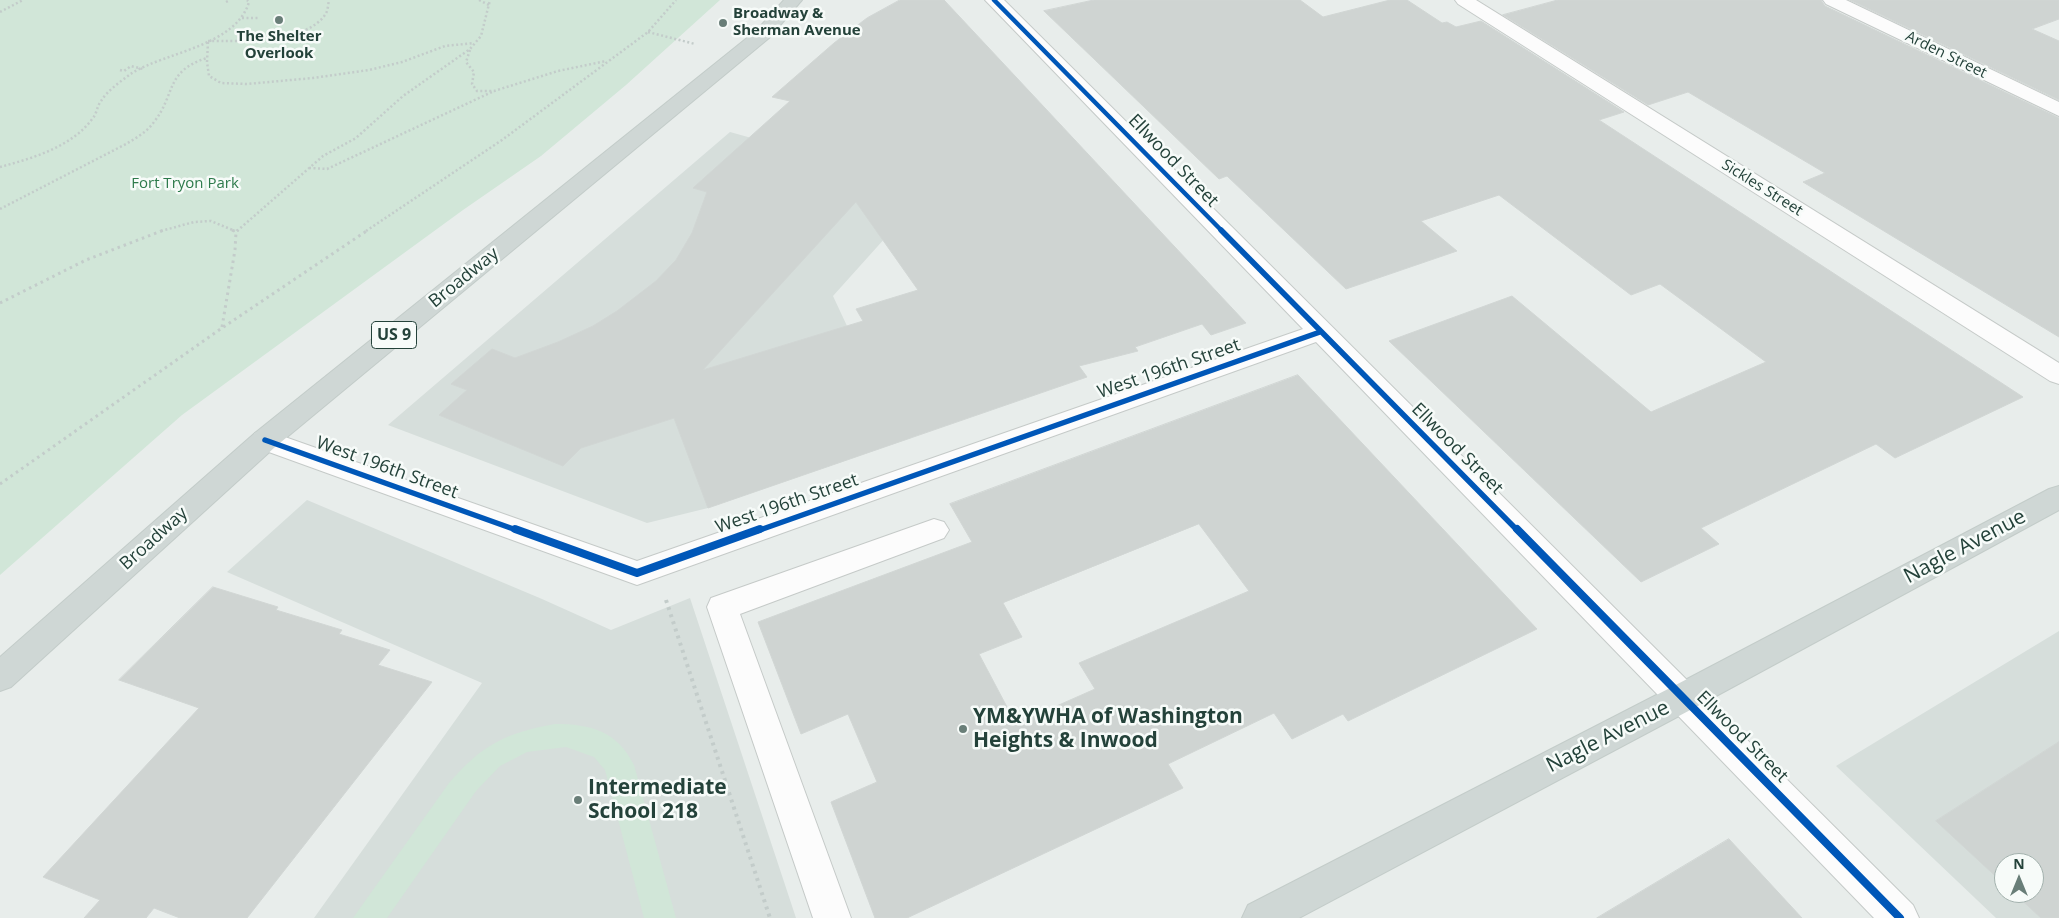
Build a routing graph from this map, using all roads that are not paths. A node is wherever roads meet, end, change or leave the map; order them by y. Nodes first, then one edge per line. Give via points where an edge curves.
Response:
1 (793, 0) edge
2 (994, 0) edge
3 (1464, 0) edge
4 (1832, 0) edge
5 (2059, 110) edge
6 (1320, 332) junction
7 (2059, 375) edge
8 (265, 440) junction
9 (2059, 497) edge
10 (934, 530) dead end
11 (0, 677) edge
12 (1682, 698) junction
13 (832, 918) edge
14 (1261, 918) edge
15 (1900, 918) edge

1 - 8 main road, Broadway / US 9 via 764,34
2 - 6 street, Ellwood Street
3 - 7 street, Sickles Street
4 - 5 street, Arden Street
6 - 8 street, West 196th Street via 637,573
6 - 12 street, Ellwood Street
8 - 11 main road, Broadway / US 9
9 - 12 main road, Nagle Avenue
10 - 13 street via 722,607
12 - 14 main road, Nagle Avenue
12 - 15 street, Ellwood Street

